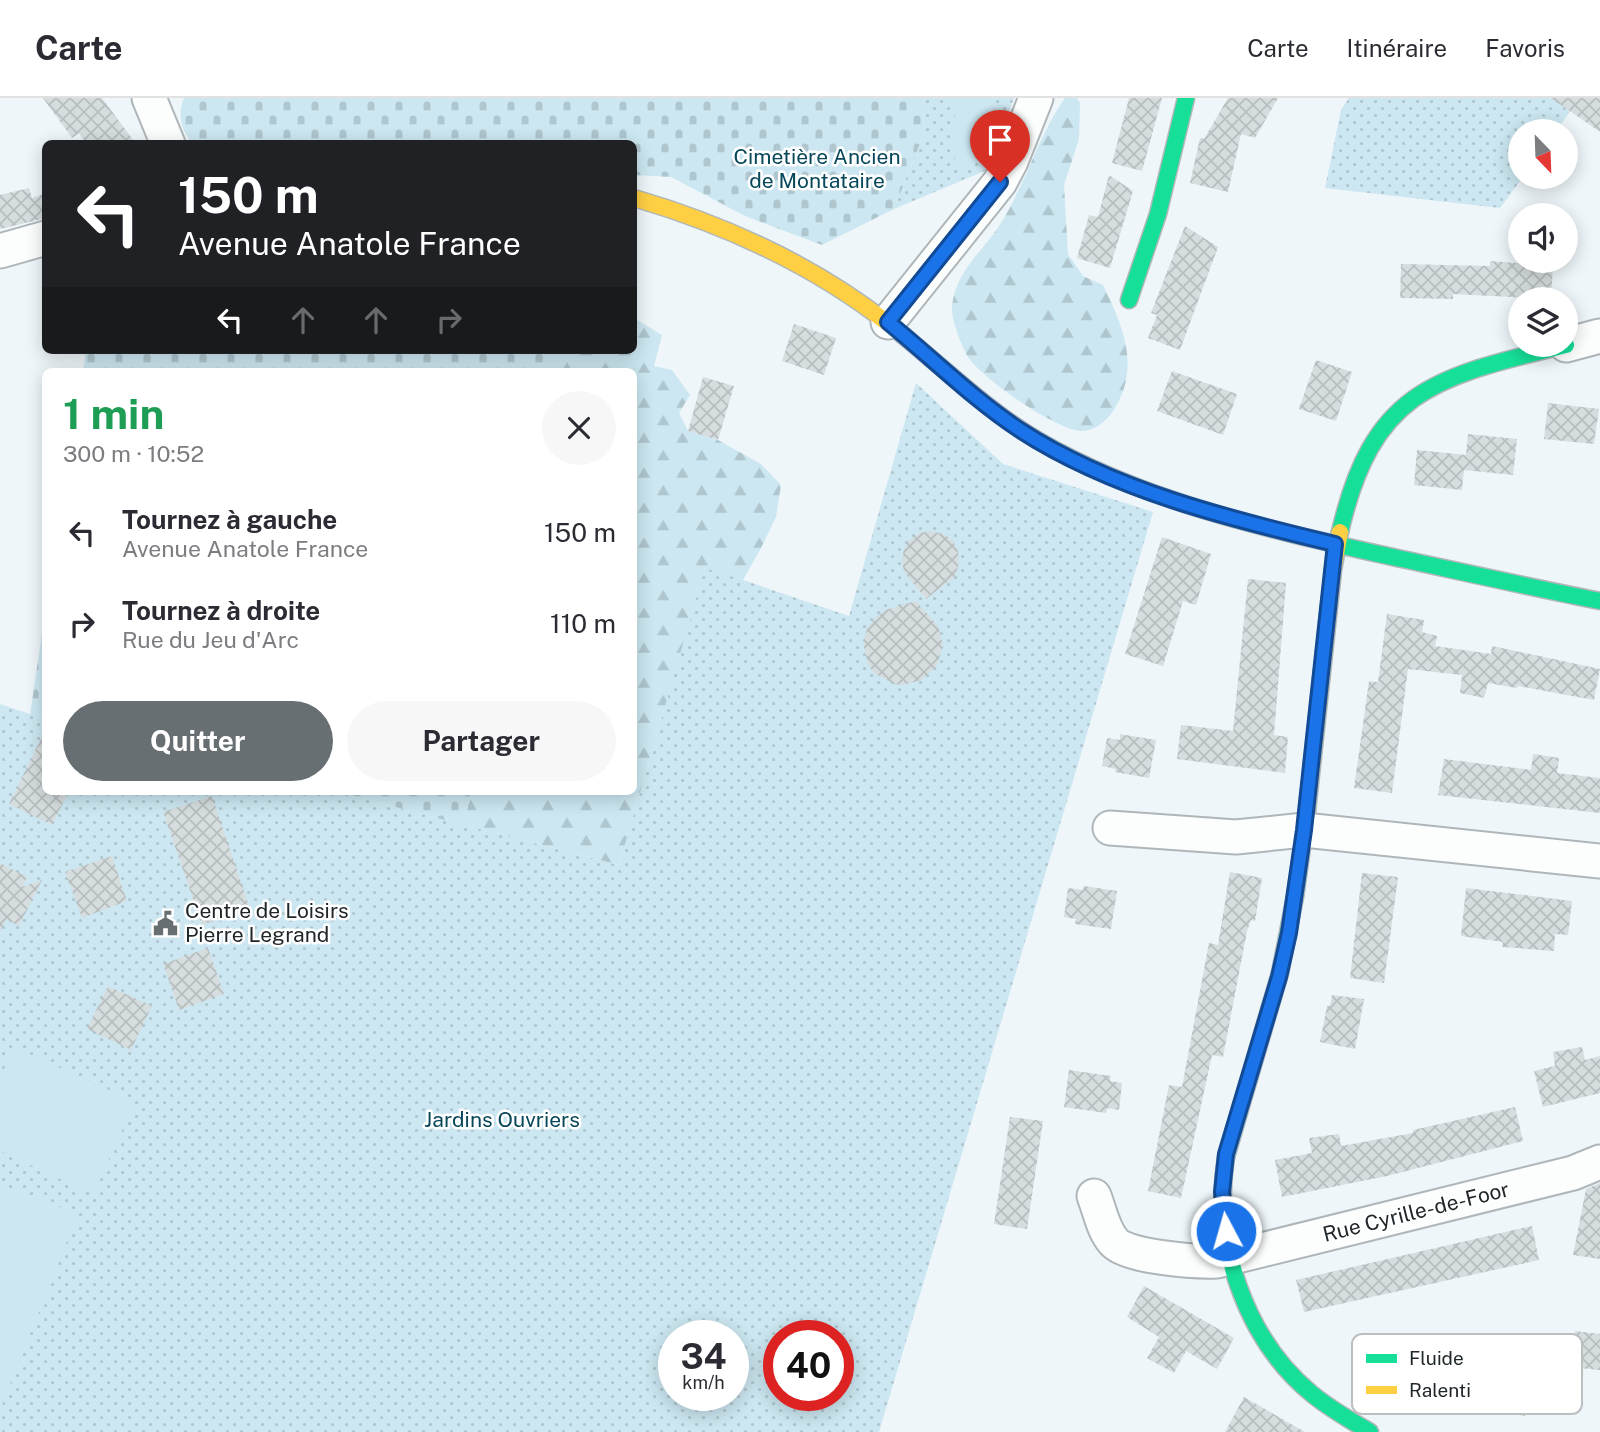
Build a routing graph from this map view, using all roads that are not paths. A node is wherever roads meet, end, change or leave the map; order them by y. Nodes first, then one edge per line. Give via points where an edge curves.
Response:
1 (149, 98) edge
2 (1036, 98) edge
3 (1186, 98) edge
4 (165, 140) edge
5 (637, 199) edge
6 (42, 239) edge
7 (0, 251) edge
8 (1129, 300) dead end
9 (888, 322) junction
10 (1600, 336) edge
11 (1578, 342) edge
12 (1522, 357) edge
13 (1335, 544) junction
14 (1600, 601) edge
15 (1110, 828) dead end
16 (1304, 830) junction
17 (1600, 861) edge
18 (1600, 1162) edge
19 (1094, 1196) dead end
20 (1231, 1259) junction
21 (1370, 1432) edge

1 - 4 street
2 - 9 street via 1000,182
3 - 8 street via 1158,214
5 - 9 street via 679,211 771,251
6 - 7 street
9 - 13 street via 1026,434 1075,460 1189,505
10 - 11 street
12 - 13 street via 1455,375 1410,400 1388,422 1350,489
13 - 14 street
13 - 16 street
15 - 16 street via 1236,837
16 - 17 street
16 - 20 street via 1279,977 1226,1154 1222,1192
18 - 20 street, Rue Cyrille-de-Foor via 1573,1173
19 - 20 street, Rue Cyrille-de-Foor via 1107,1233 1126,1251 1201,1261
20 - 21 street via 1253,1324 1281,1365 1317,1400

